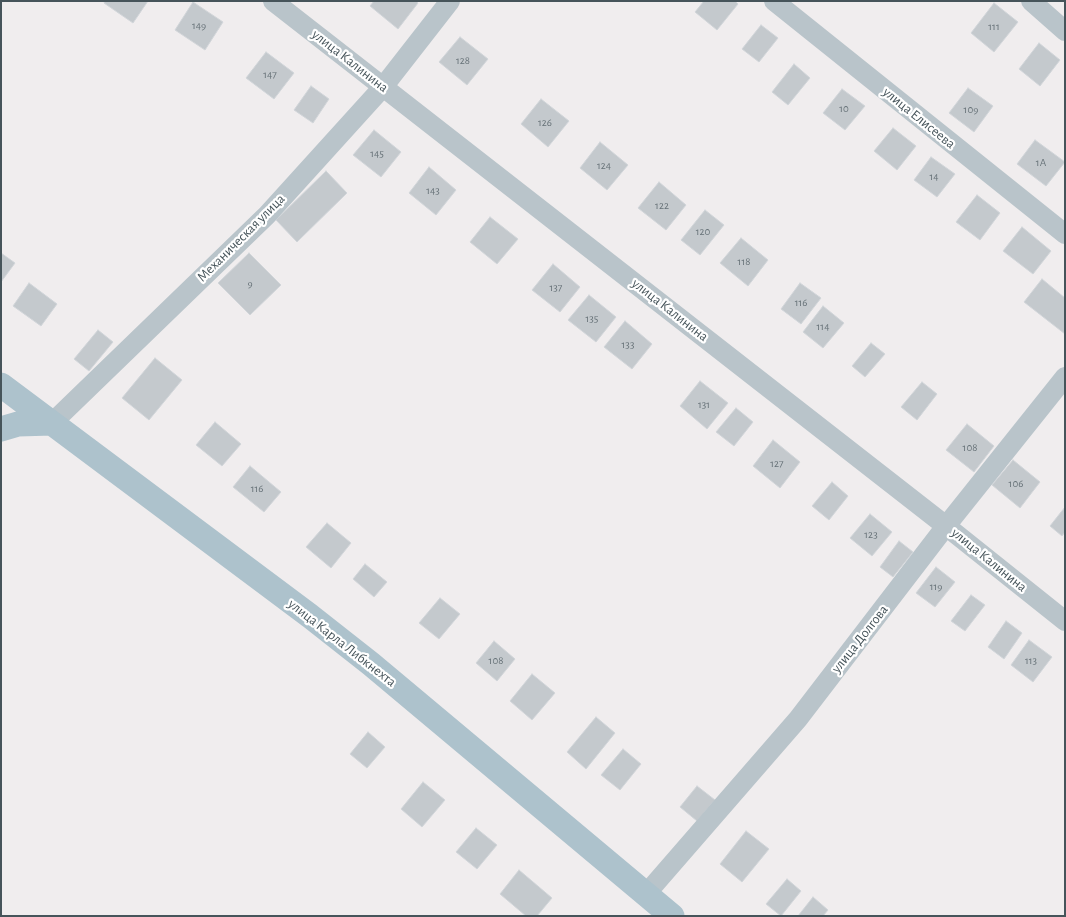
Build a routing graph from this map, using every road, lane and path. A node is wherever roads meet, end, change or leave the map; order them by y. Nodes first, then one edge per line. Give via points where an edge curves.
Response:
1 (274, 1) edge
2 (450, 1) edge
3 (774, 1) edge
4 (1032, 1) edge
5 (1065, 32) edge
6 (383, 87) junction
7 (1065, 234) edge
8 (1065, 377) edge
9 (1, 385) edge
10 (52, 423) junction
11 (1, 428) edge
12 (946, 526) junction
13 (1065, 621) edge
14 (646, 894) junction
15 (672, 916) edge

1 - 6 street, улица Калинина
2 - 6 street, Механическая улица
3 - 7 street, улица Елисеева
4 - 5 street
6 - 10 street, Механическая улица via 266,215
6 - 12 street, улица Калинина
8 - 12 street, улица Долгова
9 - 10 main road, улица Карла Либкнехта
10 - 11 main road
10 - 14 main road, улица Карла Либкнехта via 371,664
12 - 13 street, улица Калинина
12 - 14 street, улица Долгова via 798,719
14 - 15 main road, улица Карла Либкнехта

